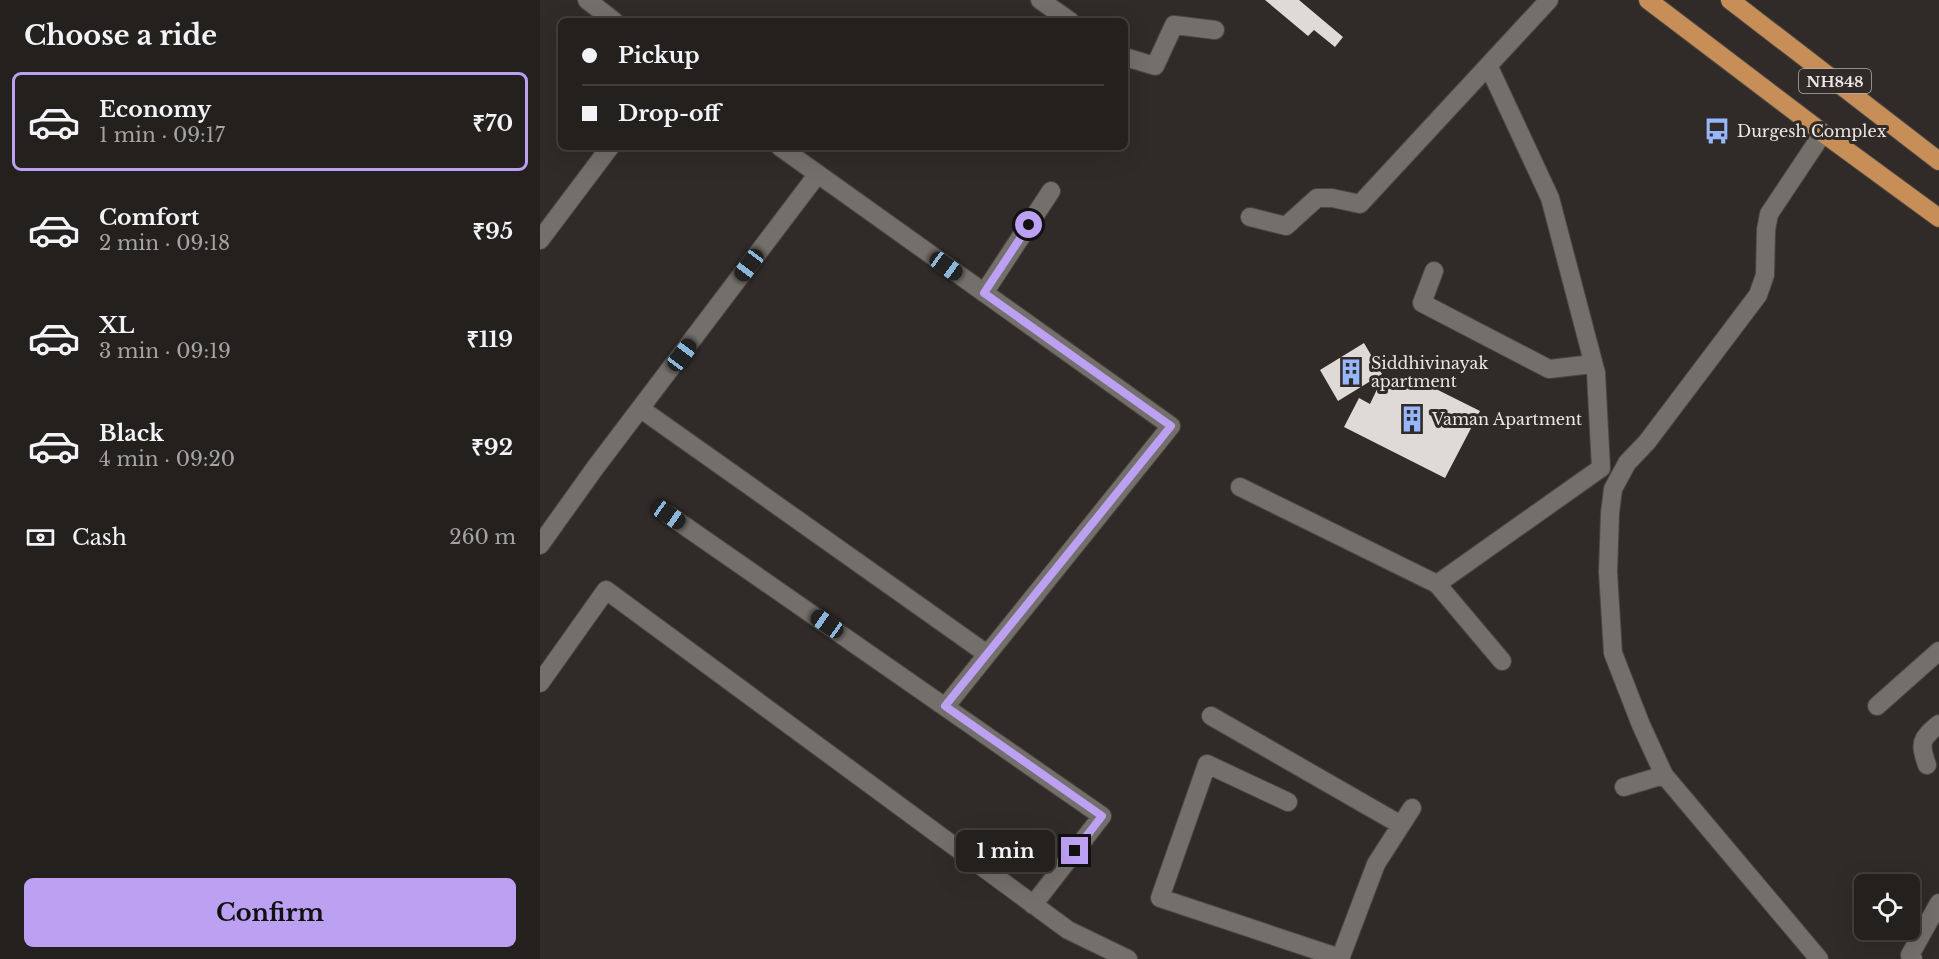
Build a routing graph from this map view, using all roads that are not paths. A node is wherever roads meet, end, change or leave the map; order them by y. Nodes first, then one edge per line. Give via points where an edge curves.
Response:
1 (587, 0) edge
2 (1040, 0) edge
3 (1549, 0) edge
4 (1648, 0) edge
5 (1730, 0) edge
6 (610, 18) edge
7 (1066, 18) edge
8 (1215, 30) dead end
9 (1128, 58) edge
10 (1489, 67) junction
11 (1823, 133) junction
12 (608, 150) edge
13 (784, 150) edge
14 (1939, 161) edge
15 (817, 175) junction
16 (1052, 191) dead end
17 (1250, 217) dead end
18 (1939, 218) edge
19 (540, 240) edge
20 (1434, 271) dead end
21 (984, 293) junction
22 (1593, 364) junction
23 (641, 409) junction
24 (1240, 488) dead end
25 (669, 515) dead end
26 (540, 545) edge
27 (1437, 584) junction
28 (1939, 651) edge
29 (987, 654) junction
30 (1502, 661) dead end
31 (540, 683) edge
32 (945, 706) junction
33 (1877, 706) dead end
34 (1211, 716) dead end
35 (1939, 724) edge
36 (1927, 765) dead end
37 (1664, 775) junction
38 (1624, 787) dead end
39 (1288, 802) dead end
40 (1412, 808) dead end
41 (1401, 825) junction
42 (1939, 903) edge
43 (1033, 905) junction
44 (1128, 959) edge
45 (1340, 959) edge
46 (1819, 959) edge
47 (1914, 959) edge

1 - 6 street
2 - 7 street
3 - 10 street
4 - 11 highway, NH848
5 - 14 highway, NH848
8 - 9 street via 1174,25 1155,66
10 - 17 street via 1360,204 1317,198 1286,226
10 - 22 street via 1550,198
11 - 18 highway, NH848
11 - 37 street via 1769,214 1765,276 1758,295 1627,463 1613,489 1608,572 1613,653
12 - 19 street
13 - 15 street
15 - 21 street
15 - 23 street
16 - 21 street
20 - 22 street via 1422,303 1549,369
21 - 29 street via 1171,426
22 - 27 street via 1601,468
23 - 26 street
23 - 29 street
24 - 27 street
25 - 32 street
27 - 30 street
28 - 33 street
29 - 32 street
31 - 43 street via 606,590
32 - 43 street via 1102,816
34 - 41 street
35 - 36 street via 1924,736 1921,748
37 - 38 street
37 - 46 street
39 - 45 street via 1207,764 1160,898
40 - 41 street
41 - 45 street via 1376,864
42 - 47 street via 1910,954
43 - 44 street via 1068,930

